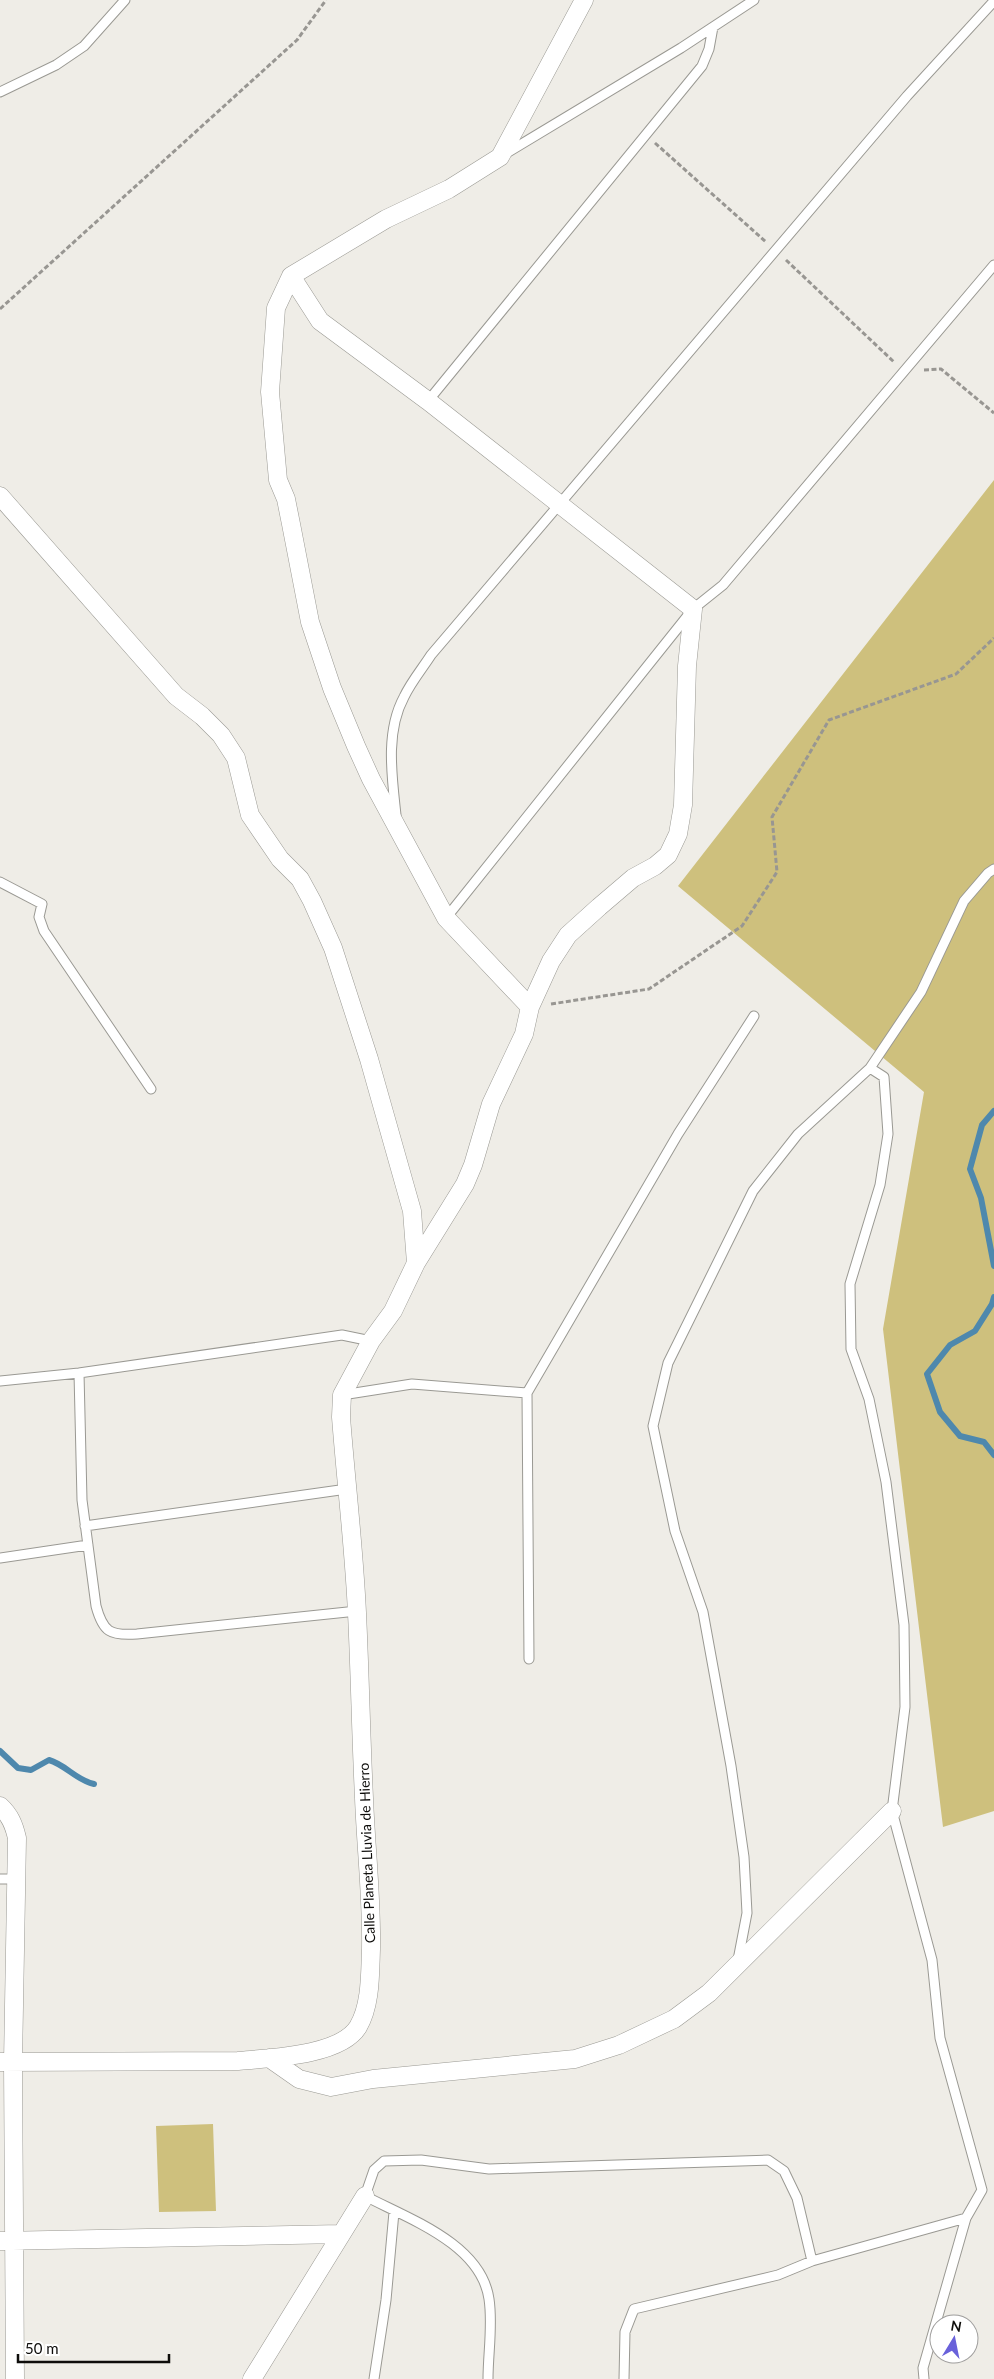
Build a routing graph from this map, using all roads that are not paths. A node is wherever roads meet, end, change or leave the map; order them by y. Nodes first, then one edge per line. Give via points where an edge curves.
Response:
1 (125, 0) edge
2 (584, 0) edge
3 (754, 0) edge
4 (994, 1) edge
5 (713, 27) junction
6 (0, 92) edge
7 (500, 157) junction
8 (994, 265) edge
9 (291, 276) junction
10 (428, 401) junction
11 (0, 496) edge
12 (560, 504) junction
13 (693, 609) junction
14 (396, 823) junction
15 (994, 869) edge
16 (0, 882) edge
17 (446, 918) junction
18 (530, 1007) junction
19 (754, 1016) dead end
20 (870, 1068) junction
21 (151, 1090) dead end
22 (416, 1263) junction
23 (371, 1341) junction
24 (79, 1373) junction
25 (0, 1381) edge
26 (527, 1393) junction
27 (342, 1396) junction
28 (347, 1489) junction
29 (85, 1526) junction
30 (88, 1545) junction
31 (0, 1558) edge
32 (357, 1611) junction
33 (529, 1659) dead end
34 (0, 1806) edge
35 (892, 1811) junction
36 (8, 1879) edge
37 (738, 1963) junction
38 (269, 2058) junction
39 (7, 2062) edge
40 (365, 2196) junction
41 (394, 2212) junction
42 (966, 2218) junction
43 (341, 2234) junction
44 (7, 2241) edge
45 (812, 2261) junction
46 (15, 2379) edge
47 (252, 2379) edge
48 (374, 2379) edge
49 (488, 2379) edge
50 (624, 2379) edge
51 (924, 2379) edge

1 - 6 lane via 84,46
2 - 7 street
3 - 5 lane
4 - 12 lane via 907,96
5 - 7 lane
5 - 10 lane via 702,66
7 - 9 street via 449,189 386,219
8 - 13 lane via 723,585
9 - 10 street via 320,321
9 - 14 street via 276,308 270,392 278,480 286,499 310,622 332,688 371,779
10 - 12 street
11 - 22 street via 176,696 221,735 236,758 250,815 280,859 300,879 333,948 369,1059 412,1211
12 - 13 street
12 - 14 lane via 431,655 403,698 393,731
13 - 17 lane
13 - 18 street via 687,666 683,805 678,834 668,855 633,878 568,935 551,961
14 - 17 street
15 - 20 lane via 964,901 921,992
16 - 21 lane via 42,904 39,917 44,931
17 - 18 street
18 - 22 street via 524,1034 491,1104 465,1184
19 - 26 lane via 678,1134
20 - 35 lane via 884,1077 888,1134 880,1185 850,1284 851,1349 869,1399 886,1482 904,1625 905,1707
20 - 37 lane via 798,1134 753,1192 668,1363 653,1426 675,1531 703,1612 731,1766 744,1856 747,1912
22 - 23 street via 393,1311
23 - 24 lane via 342,1335
23 - 27 street
24 - 25 lane
24 - 29 lane
26 - 27 lane via 412,1384
26 - 33 lane
27 - 28 street, Calle Planeta Lluvia de Hierro
28 - 29 lane
28 - 32 street, Calle Planeta Lluvia de Hierro
29 - 30 lane
30 - 31 lane
30 - 32 lane via 99,1620 108,1631 122,1635
32 - 38 street, Calle Planeta Lluvia de Hierro via 364,1800 372,1901 365,2012 357,2029 329,2048
34 - 36 street via 14,1824 16,1838
35 - 37 street
35 - 42 lane via 932,1960 940,2038 982,2190
36 - 39 street
37 - 38 street via 709,1993 674,2019 619,2046 576,2059 382,2078 331,2087 299,2079
38 - 39 street, Calle Planeta Lluvia de Hierro via 238,2061
39 - 44 street
40 - 41 lane
40 - 43 street
40 - 45 lane via 374,2170 384,2161 421,2160 489,2169 768,2160 784,2171 797,2198
41 - 48 lane via 386,2300
41 - 49 lane via 443,2237 470,2257 483,2276 489,2299
42 - 45 lane
42 - 51 lane via 923,2368
43 - 44 street
43 - 47 street
44 - 46 street
45 - 50 lane via 778,2275 634,2310 625,2332

